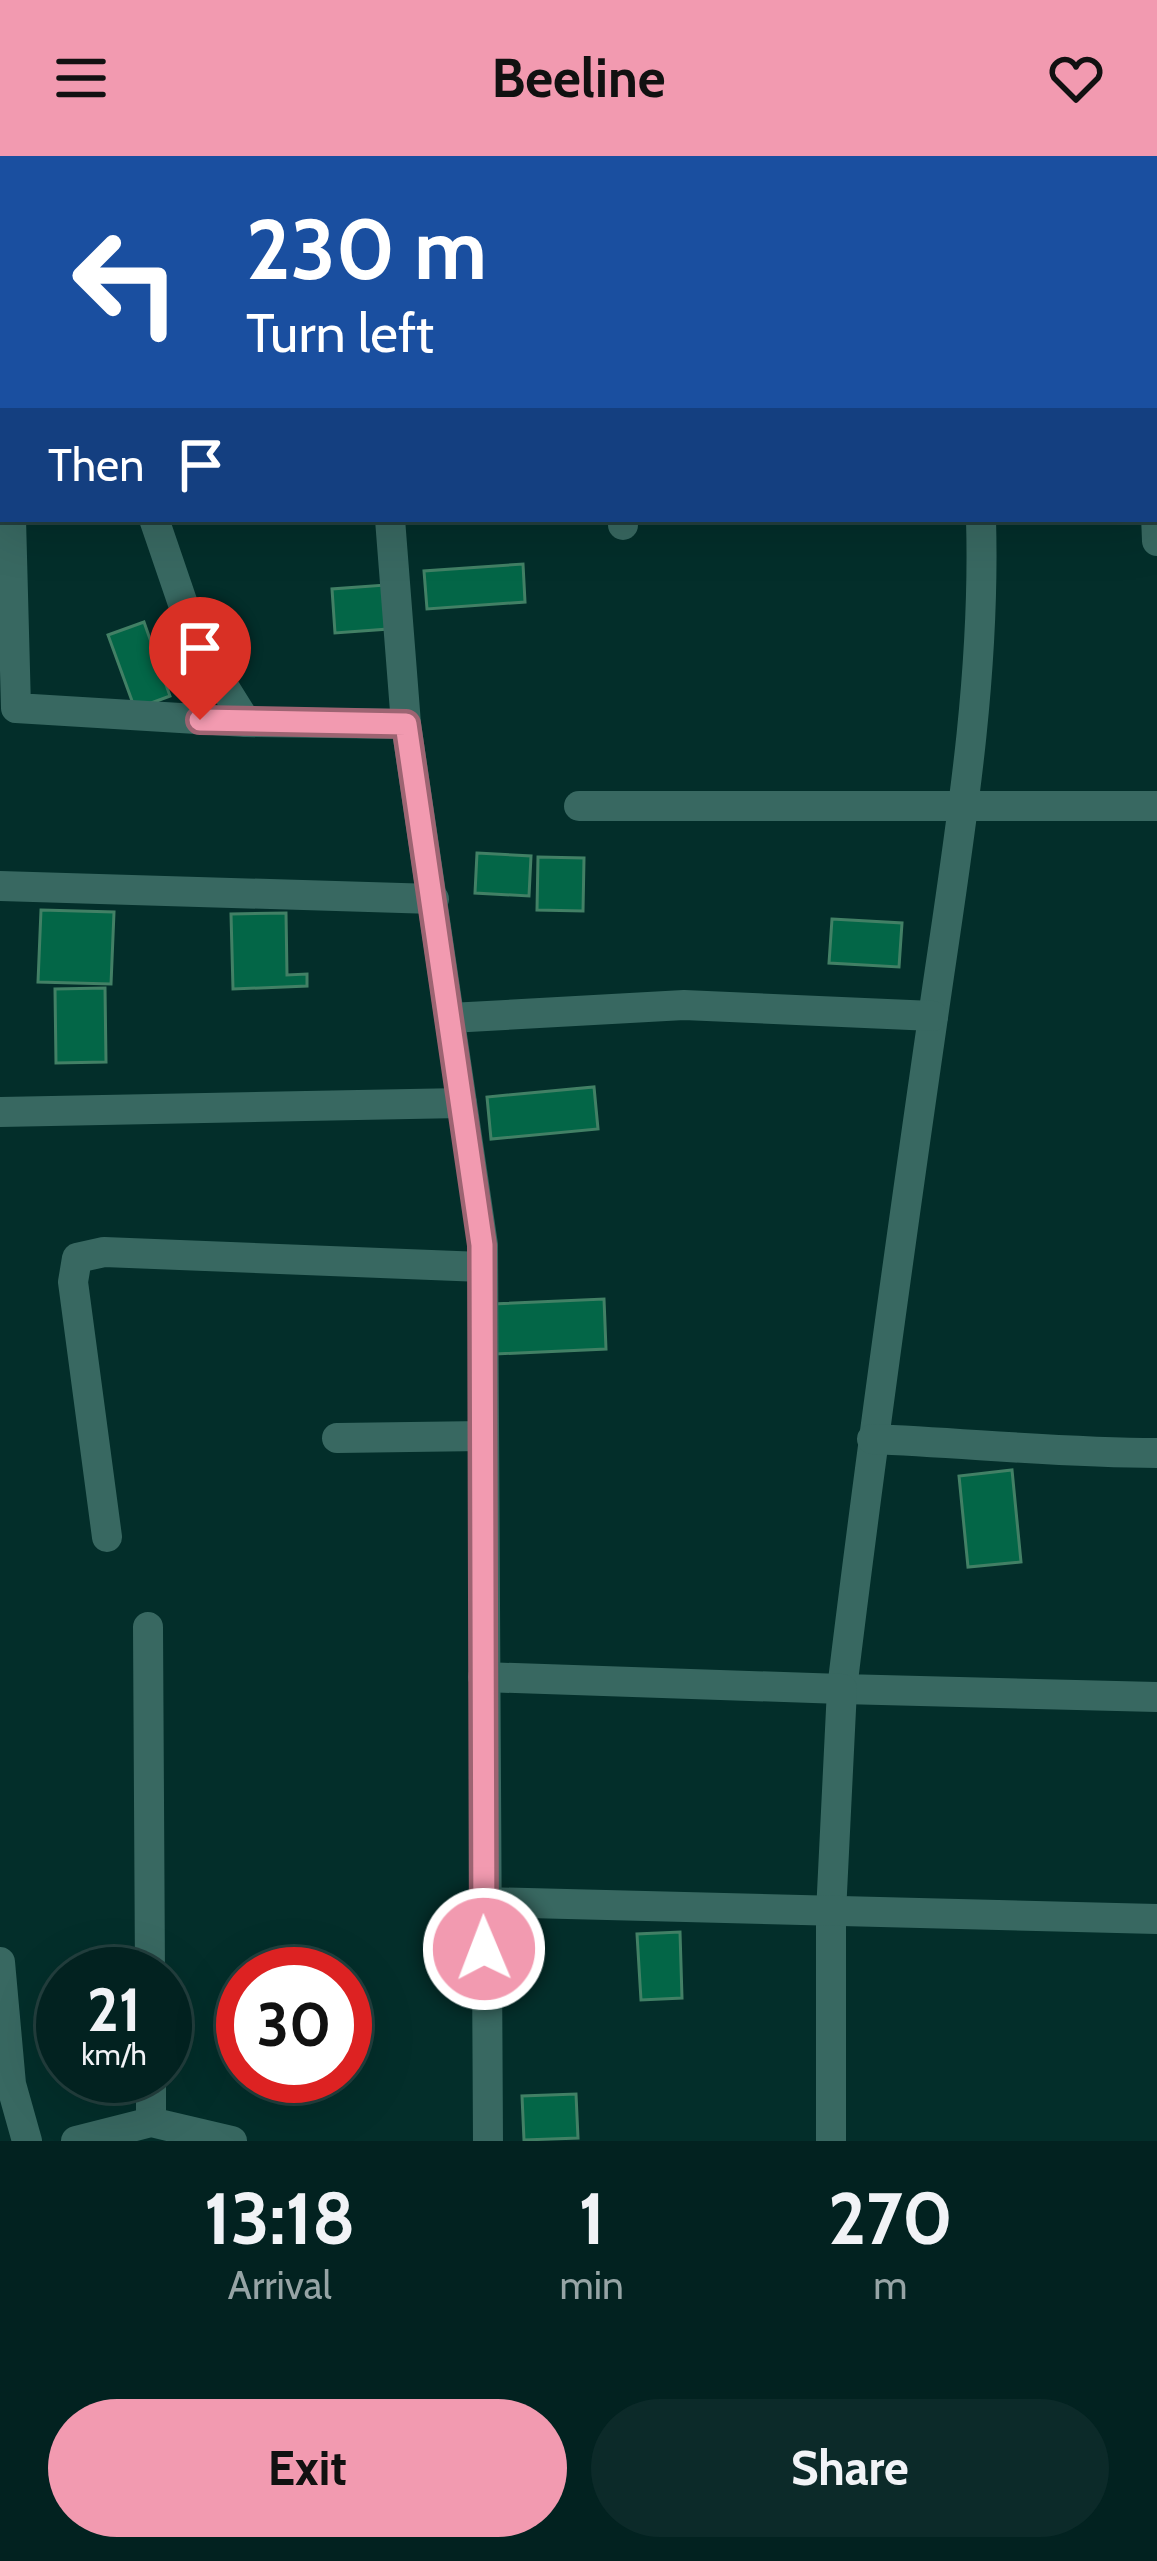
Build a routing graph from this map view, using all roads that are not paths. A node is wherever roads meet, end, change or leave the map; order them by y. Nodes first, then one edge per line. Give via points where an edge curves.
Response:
1 (11, 522) edge
2 (155, 522) edge
3 (390, 522) edge
4 (981, 522) edge
5 (246, 722) junction
6 (406, 724) junction
7 (579, 806) dead end
8 (1157, 806) edge
9 (964, 809) junction
10 (0, 886) edge
11 (434, 898) junction
12 (933, 1016) junction
13 (450, 1018) junction
14 (462, 1102) junction
15 (0, 1112) edge
16 (482, 1268) junction
17 (483, 1436) junction
18 (337, 1438) dead end
19 (872, 1438) junction
20 (1157, 1453) edge
21 (107, 1537) dead end
22 (148, 1627) dead end
23 (484, 1677) junction
24 (842, 1689) junction
25 (1157, 1697) edge
26 (484, 1902) junction
27 (831, 1913) junction
28 (1157, 1919) edge
29 (150, 1947) edge
30 (0, 1962) edge
31 (5, 2085) edge
32 (151, 2103) edge
33 (151, 2122) junction
34 (27, 2141) edge
35 (76, 2141) edge
36 (232, 2141) edge
37 (488, 2141) edge
38 (831, 2141) edge

1 - 5 street via 16,708
2 - 5 street via 196,642
3 - 6 street
4 - 9 street via 981,639
5 - 6 street
6 - 11 street
7 - 9 street
8 - 9 street
9 - 12 street
10 - 11 street
11 - 13 street
12 - 13 street via 684,1005
12 - 19 street
13 - 14 street
14 - 15 street
14 - 16 street
16 - 17 street
16 - 21 street via 104,1252 77,1258 73,1282
17 - 18 street
17 - 23 street
19 - 20 street via 1038,1453
19 - 24 street
22 - 29 street
23 - 24 street
23 - 26 street
24 - 25 street
24 - 27 street
26 - 27 street
26 - 37 street
27 - 28 street
27 - 38 street
30 - 31 street
31 - 34 street
32 - 33 street
33 - 35 street
33 - 36 street

